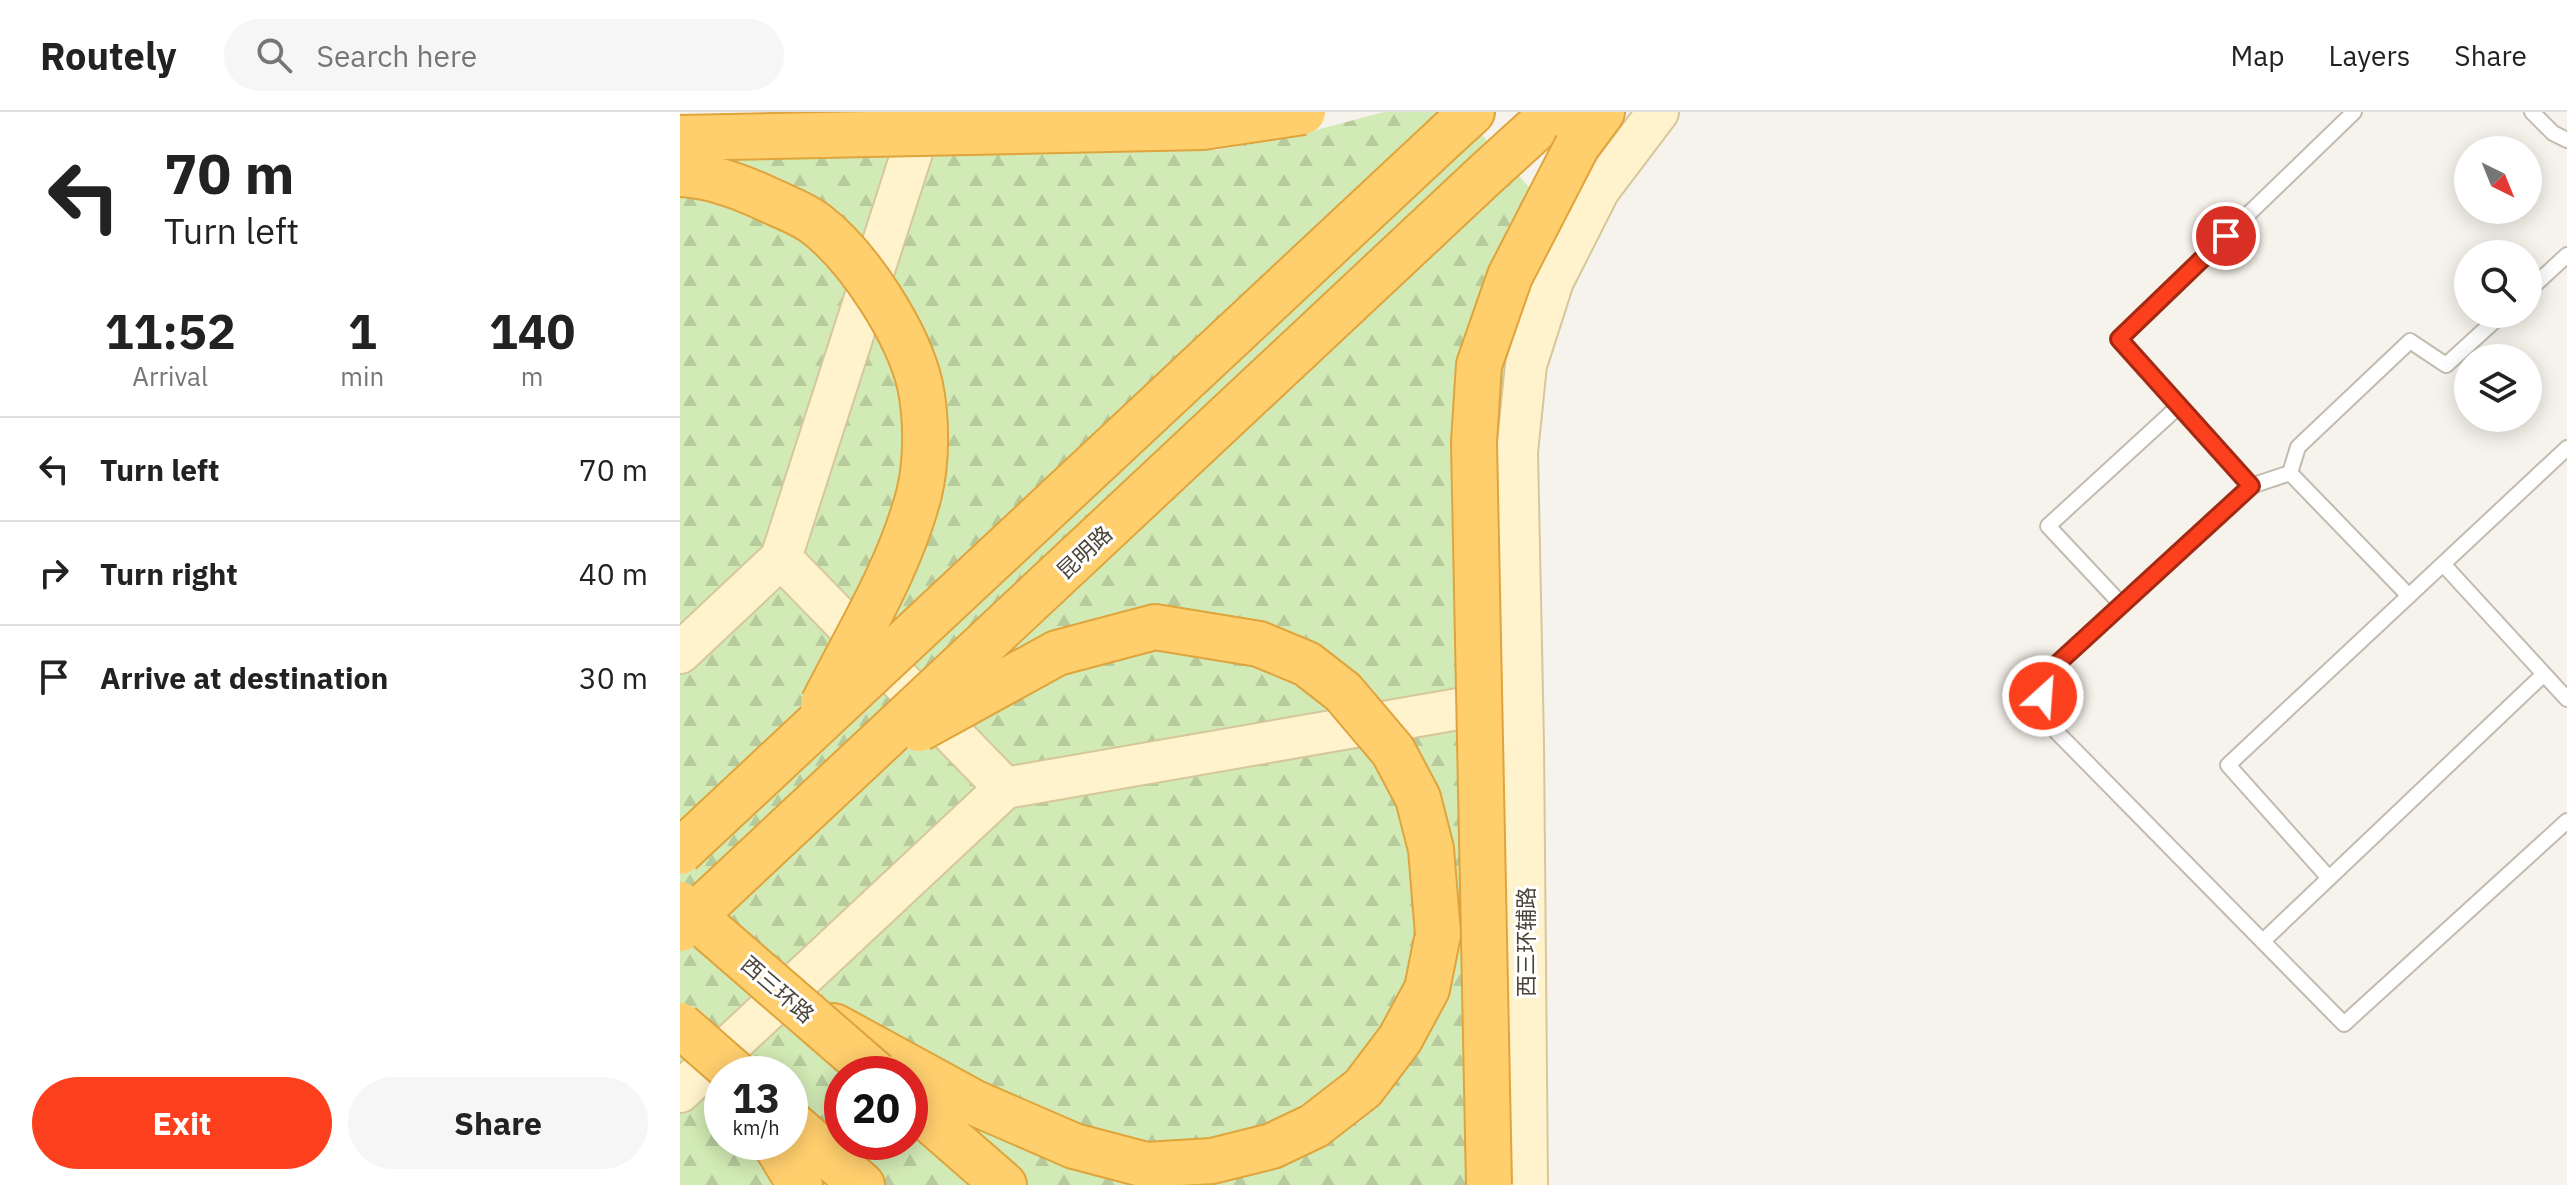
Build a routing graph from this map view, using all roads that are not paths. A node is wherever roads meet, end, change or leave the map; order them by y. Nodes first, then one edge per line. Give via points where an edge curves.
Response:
1 (925, 112) edge
2 (1303, 112) edge
3 (1658, 112) edge
4 (2354, 112) edge
5 (2532, 112) edge
6 (1460, 123) edge
7 (1578, 123) edge
8 (680, 138) edge
9 (2567, 140) edge
10 (680, 174) edge
11 (2567, 255) edge
12 (2542, 278) edge
13 (2487, 328) edge
14 (2179, 406) junction
15 (2567, 448) edge
16 (2290, 473) junction
17 (2251, 486) junction
18 (781, 558) junction
19 (2443, 564) junction
20 (2409, 596) junction
21 (2122, 605) junction
22 (680, 653) edge
23 (2544, 674) junction
24 (1523, 698) junction
25 (2567, 699) edge
26 (808, 733) junction
27 (860, 761) junction
28 (1005, 788) junction
29 (2567, 821) edge
30 (680, 852) edge
31 (2329, 878) junction
32 (680, 904) edge
33 (680, 929) edge
34 (2263, 941) junction
35 (796, 1005) junction
36 (680, 1025) edge
37 (715, 1056) edge
38 (855, 1056) edge
39 (680, 1092) edge
40 (928, 1119) edge
41 (808, 1138) edge
42 (785, 1160) edge
43 (800, 1185) edge
44 (862, 1185) edge
45 (1004, 1185) edge
46 (1489, 1185) edge
47 (1527, 1185) edge

1 - 18 main road
2 - 8 highway, bridge via 1203,127
3 - 24 main road, 西三环辅路 via 1599,190 1553,281 1526,365 1517,452
4 - 14 lane via 2119,339
5 - 9 lane
6 - 26 highway, bridge
7 - 27 highway, 昆明路, bridge via 1487,173
7 - 46 highway, bridge via 1510,276 1479,365 1474,442
10 - 26 highway, bridge via 743,188 814,222 850,255 883,304 920,384 926,432 920,492 895,563
11 - 12 lane
13 - 16 lane via 2446,365 2410,341 2298,447
14 - 17 lane
14 - 21 lane via 2048,526
15 - 19 lane
16 - 17 lane
16 - 20 lane
17 - 21 lane
18 - 22 main road
18 - 28 main road
19 - 20 lane
19 - 23 lane
20 - 31 lane via 2228,765
21 - 34 lane via 2045,675 2041,716
23 - 25 lane
23 - 31 lane
24 - 28 main road
24 - 47 main road, 西三环辅路
26 - 30 highway, bridge
27 - 33 highway, 昆明路, bridge
27 - 35 highway, bridge via 1057,653 1155,627 1259,644 1307,664 1343,692 1393,751 1418,798 1431,849 1438,934 1427,989 1400,1039 1363,1088 1314,1126 1272,1146 1212,1161 1146,1165 1074,1146 975,1103
28 - 39 main road
29 - 34 lane via 2344,1024
31 - 34 lane
32 - 35 highway, 西三环路, bridge
35 - 38 highway, 西三环路, bridge
36 - 37 highway, bridge
40 - 45 highway
41 - 44 highway
42 - 43 highway

